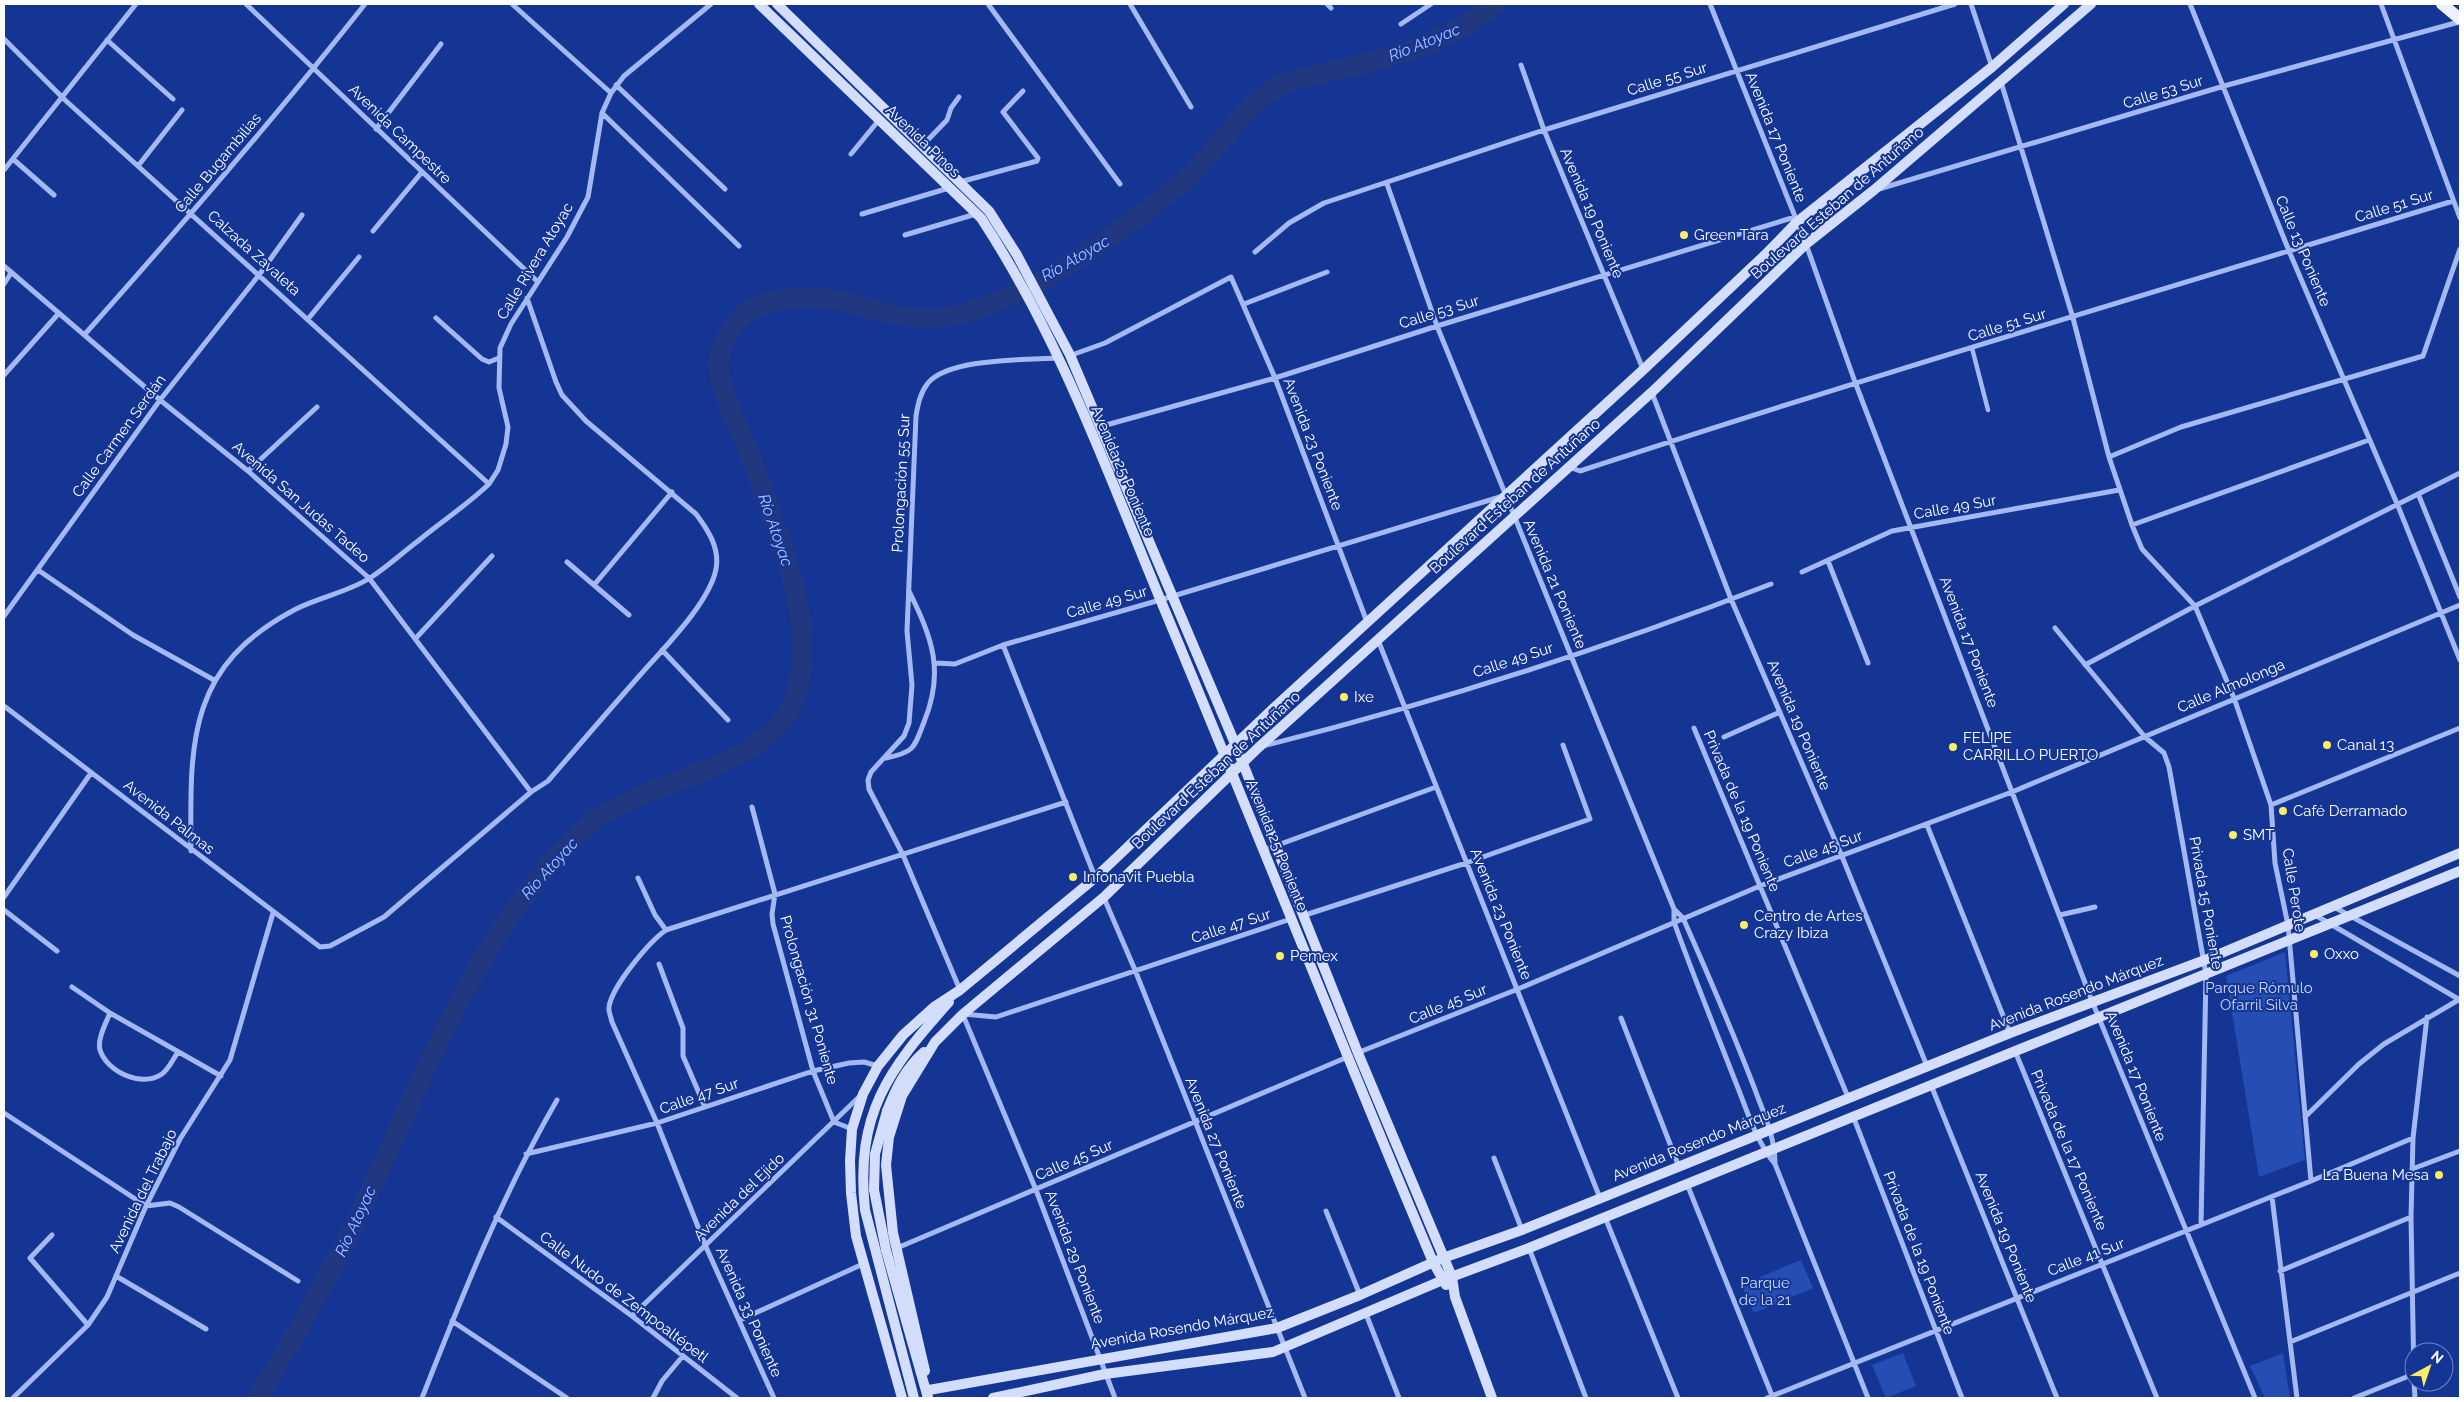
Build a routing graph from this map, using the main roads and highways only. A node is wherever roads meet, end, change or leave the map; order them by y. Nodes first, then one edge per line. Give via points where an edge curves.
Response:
1 (777, 4) edge
2 (2064, 4) edge
3 (2091, 4) edge
4 (2442, 4) edge
5 (764, 5) edge
6 (2460, 20) edge
7 (1013, 258) junction
8 (1044, 318) junction
9 (1236, 746) junction
10 (1225, 756) junction
11 (1243, 763) junction
12 (1233, 773) junction
13 (2460, 853) edge
14 (2460, 871) edge
15 (960, 990) junction
16 (935, 1042) junction
17 (1443, 1258) junction
18 (1433, 1262) junction
19 (1448, 1279) junction
20 (929, 1396) edge
21 (902, 1398) edge
22 (914, 1398) edge
23 (993, 1398) edge
24 (1492, 1398) edge

1 - 7 main road, Avenida Pinos via 989,211
2 - 9 main road, Boulevard Esteban de Antuñano via 1992,67 1796,219 1767,254
3 - 11 main road, Boulevard Esteban de Antuñano via 1806,244 1652,392
4 - 6 main road
5 - 7 main road, Avenida Pinos via 977,214
7 - 8 main road, Avenida Pinos
8 - 9 main road, Avenida 25 Poniente via 1070,355
8 - 10 main road, Avenida 25 Poniente
9 - 10 main road, Boulevard Esteban de Antuñano
9 - 11 main road, Avenida 25 Poniente
10 - 12 main road, Avenida 25 Poniente
10 - 15 main road, Boulevard Esteban de Antuñano via 1095,878
11 - 12 main road, Boulevard Esteban de Antuñano
11 - 17 main road, Avenida 25 Poniente via 1302,916
12 - 16 main road, Boulevard Esteban de Antuñano via 1104,897 963,1014
12 - 18 main road, Avenida 25 Poniente via 1346,1058
13 - 17 main road, Avenida Rosendo Márquez via 2205,960 2010,1033 1522,1230
14 - 19 main road, Avenida Rosendo Márquez
15 - 21 main road via 934,1007 903,1035 878,1066 862,1094 852,1128 851,1193 856,1236
15 - 22 main road via 898,1062 874,1109 864,1160 865,1210
16 - 20 main road via 902,1096 889,1137 886,1165 897,1248
16 - 20 main road, bridge via 900,1079 876,1147 874,1190 886,1250
17 - 18 main road, Avenida Rosendo Márquez
17 - 19 main road, Avenida 25 Poniente
18 - 19 main road, Avenida 25 Poniente
18 - 20 main road, Avenida Rosendo Márquez via 1277,1328 1100,1358
19 - 23 main road, Avenida Rosendo Márquez via 1273,1352 1105,1374
19 - 24 main road, Avenida 25 Poniente

